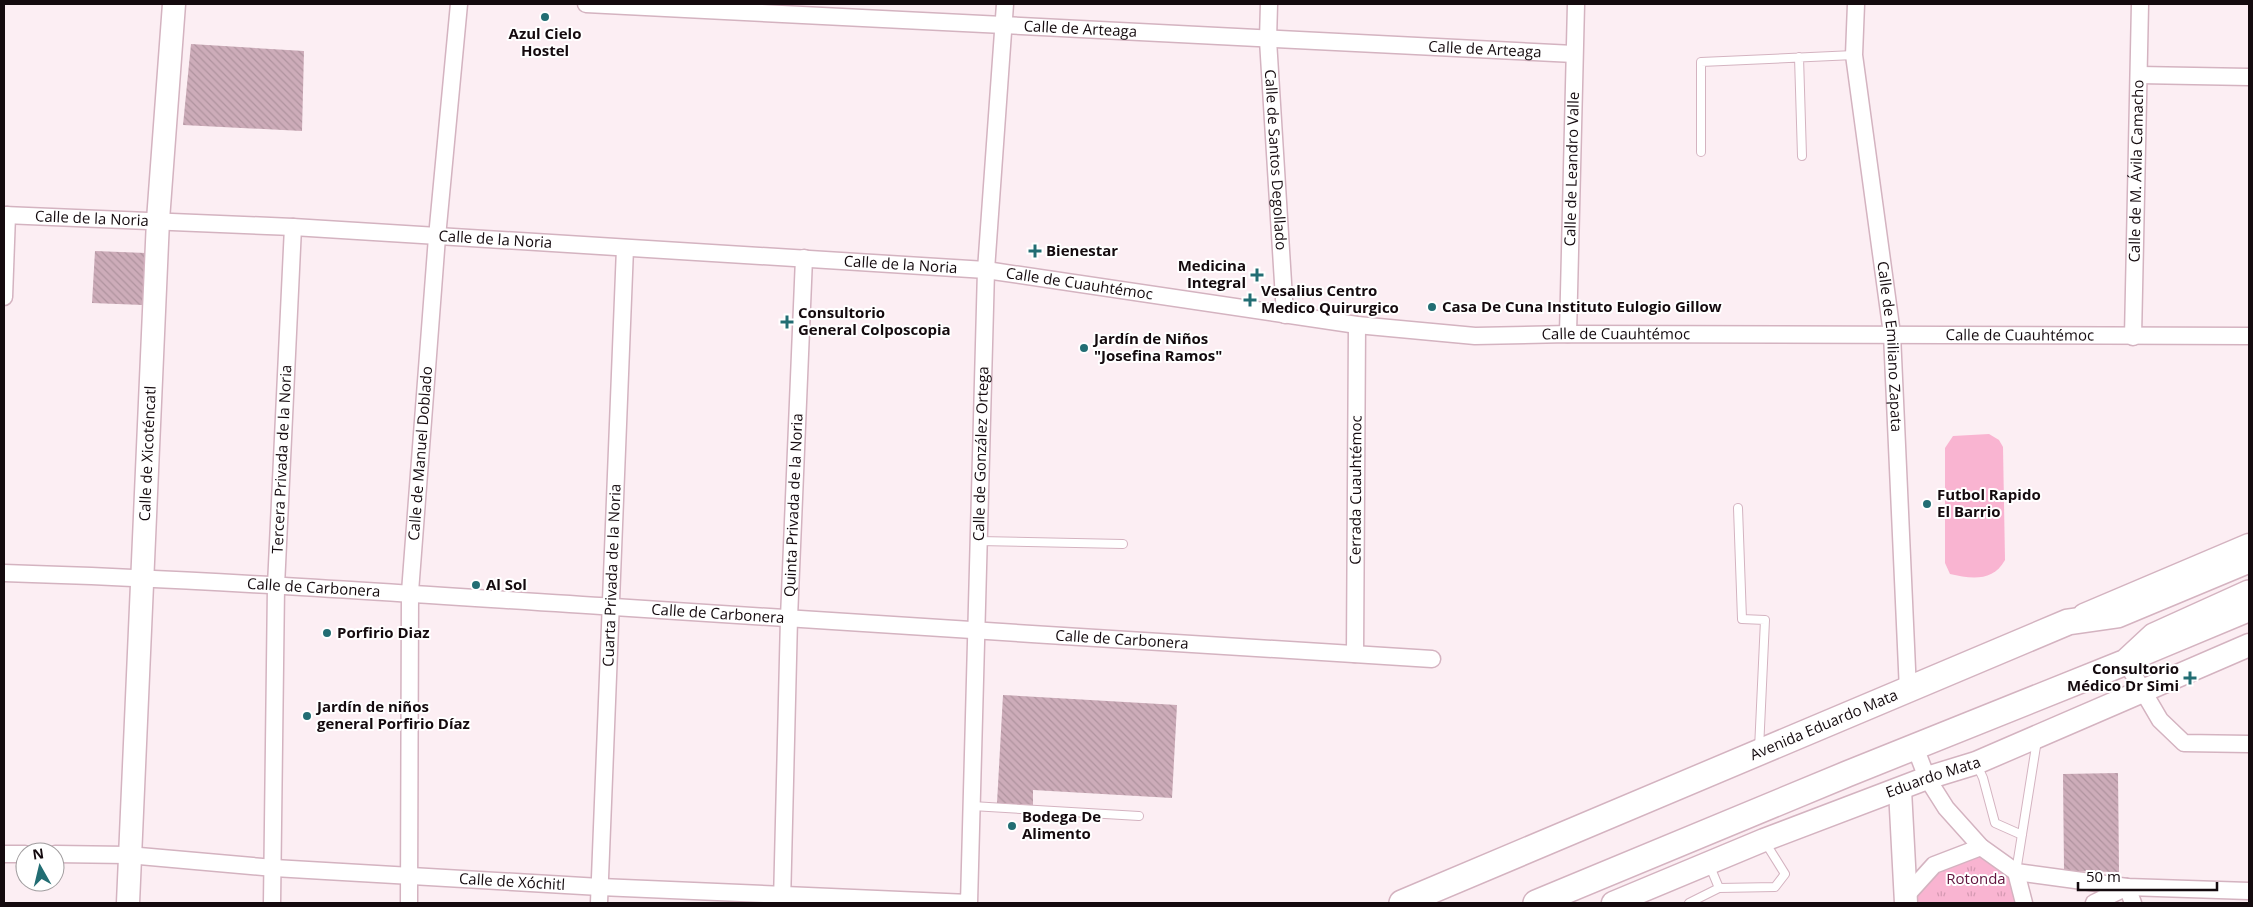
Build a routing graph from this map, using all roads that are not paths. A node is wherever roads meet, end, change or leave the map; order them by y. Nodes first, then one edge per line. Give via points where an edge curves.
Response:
1 (174, 4) edge
2 (459, 4) edge
3 (586, 4) edge
4 (1005, 4) edge
5 (1269, 4) edge
6 (1576, 4) edge
7 (1856, 4) edge
8 (2140, 4) edge
9 (1004, 26) junction
10 (1268, 40) junction
11 (1574, 54) junction
12 (1854, 55) junction
13 (1799, 57) junction
14 (2139, 75) junction
15 (2249, 77) edge
16 (1701, 152) dead end
17 (1802, 156) dead end
18 (5, 215) edge
19 (158, 220) junction
20 (293, 227) junction
21 (437, 237) junction
22 (625, 248) junction
23 (804, 258) junction
24 (986, 270) junction
25 (4, 297) edge
26 (1285, 315) junction
27 (1357, 325) junction
28 (1568, 334) junction
29 (1892, 334) junction
30 (2249, 336) edge
31 (2133, 337) junction
32 (1738, 508) dead end
33 (978, 542) junction
34 (1123, 544) dead end
35 (2249, 545) edge
36 (2249, 560) edge
37 (4, 573) edge
38 (141, 577) junction
39 (276, 586) junction
40 (410, 592) junction
41 (2249, 593) edge
42 (609, 607) junction
43 (2249, 610) edge
44 (789, 618) junction
45 (2068, 622) junction
46 (976, 629) junction
47 (2249, 645) edge
48 (1355, 654) junction
49 (1432, 659) dead end
50 (2126, 662) junction
51 (2144, 690) junction
52 (1908, 691) junction
53 (2038, 735) junction
54 (2249, 744) edge
55 (1915, 747) junction
56 (1759, 753) junction
57 (1976, 763) junction
58 (1927, 778) junction
59 (1900, 790) junction
60 (972, 806) junction
61 (1139, 816) dead end
62 (2022, 834) junction
63 (1764, 840) junction
64 (1981, 847) junction
65 (65, 854) edge
66 (128, 855) junction
67 (1709, 864) junction
68 (274, 868) junction
69 (2016, 872) junction
70 (1474, 873) junction
71 (411, 876) junction
72 (2127, 887) junction
73 (1719, 888) junction
74 (2249, 891) edge
75 (599, 895) edge
76 (782, 900) edge
77 (1906, 900) edge
78 (128, 903) edge
79 (272, 903) edge
80 (409, 903) edge
81 (968, 903) edge
82 (1402, 903) edge
83 (1428, 903) edge
84 (1536, 903) edge
85 (1613, 903) edge
86 (1689, 903) edge
87 (2024, 903) edge
88 (2094, 903) edge
89 (2133, 903) edge

1 - 19 street, Calle de Xicoténcatl
2 - 21 street, Calle de Manuel Doblado
3 - 9 street, Calle de Arteaga
4 - 9 street, Calle de González Ortega
5 - 10 street, Calle de Santos Degollado
6 - 11 street, Calle de Leandro Valle
7 - 12 street, Calle de Emiliano Zapata
8 - 14 street, Calle de M. Ávila Camacho
9 - 10 street, Calle de Arteaga
9 - 24 street, Calle de González Ortega
10 - 11 street, Calle de Arteaga
10 - 26 street, Calle de Santos Degollado
11 - 28 street, Calle de Leandro Valle
12 - 13 lane
12 - 29 street, Calle de Emiliano Zapata
13 - 16 lane via 1701,62
13 - 17 lane
14 - 15 street
14 - 31 street, Calle de M. Ávila Camacho
18 - 19 street, Calle de la Noria
18 - 25 street
19 - 20 street, Calle de la Noria
19 - 38 street, Calle de Xicoténcatl
20 - 21 street, Calle de la Noria
20 - 39 street, Tercera Privada de la Noria
21 - 22 street, Calle de la Noria
21 - 40 street, Calle de Manuel Doblado
22 - 23 street, Calle de la Noria
22 - 42 street, Cuarta Privada de la Noria
23 - 24 street, Calle de la Noria
23 - 44 street, Quinta Privada de la Noria
24 - 26 street, Calle de Cuauhtémoc
24 - 33 street, Calle de González Ortega
26 - 27 street, Calle de Cuauhtémoc
27 - 28 street, Calle de Cuauhtémoc via 1475,336
27 - 48 street, Cerrada Cuauhtémoc
28 - 29 street, Calle de Cuauhtémoc
29 - 31 street, Calle de Cuauhtémoc
29 - 52 street, Calle de Emiliano Zapata
30 - 31 street, Calle de Cuauhtémoc
32 - 56 lane via 1742,619 1765,620
33 - 34 lane
33 - 46 street, Calle de González Ortega
35 - 45 street
36 - 45 main road, Avenida Eduardo Mata via 2117,615
37 - 38 street, Calle de Carbonera
38 - 39 street, Calle de Carbonera
38 - 66 street, Calle de Xicoténcatl
39 - 40 street, Calle de Carbonera
39 - 68 street, Tercera Privada de la Noria
40 - 42 street, Calle de Carbonera
40 - 71 street, Calle de Manuel Doblado
41 - 50 main road via 2154,636
42 - 44 street, Calle de Carbonera
42 - 75 street, Cuarta Privada de la Noria
43 - 50 street
44 - 46 street, Calle de Carbonera
44 - 76 street, Quinta Privada de la Noria
45 - 52 main road, Avenida Eduardo Mata
46 - 48 street, Calle de Carbonera
46 - 60 street, Calle de González Ortega
47 - 51 street, Eduardo Mata
48 - 49 street, Calle de Carbonera
50 - 51 street
50 - 55 main road
51 - 53 street, Eduardo Mata
51 - 54 street via 2160,720 2184,743
52 - 56 main road, Avenida Eduardo Mata
53 - 57 street, Eduardo Mata
53 - 62 lane
55 - 58 street
55 - 84 main road
56 - 70 main road, Avenida Eduardo Mata
57 - 58 street, Eduardo Mata
57 - 62 lane via 1995,823
58 - 59 street, Eduardo Mata
58 - 64 street via 1946,808
59 - 63 street, Eduardo Mata
59 - 77 street
60 - 61 lane
60 - 81 street, Calle de González Ortega
62 - 69 lane
63 - 67 street, Eduardo Mata
63 - 73 lane via 1785,874 1775,887
64 - 69 street
64 - 77 street via 1934,865
65 - 66 street, Calle de Xóchitl
66 - 68 street, Calle de Xóchitl
66 - 78 street, Calle de Xicoténcatl
67 - 73 lane
67 - 85 street, Eduardo Mata
68 - 71 street, Calle de Xóchitl
68 - 79 street, Tercera Privada de la Noria
69 - 72 street
69 - 87 street
70 - 82 main road, Avenida Eduardo Mata
70 - 83 main road via 1451,894
71 - 75 street, Calle de Xóchitl
71 - 80 street, Calle de Manuel Doblado
72 - 74 street
72 - 88 street
72 - 89 street
73 - 86 lane
75 - 76 street, Calle de Xóchitl
76 - 81 street, Calle de Xóchitl

